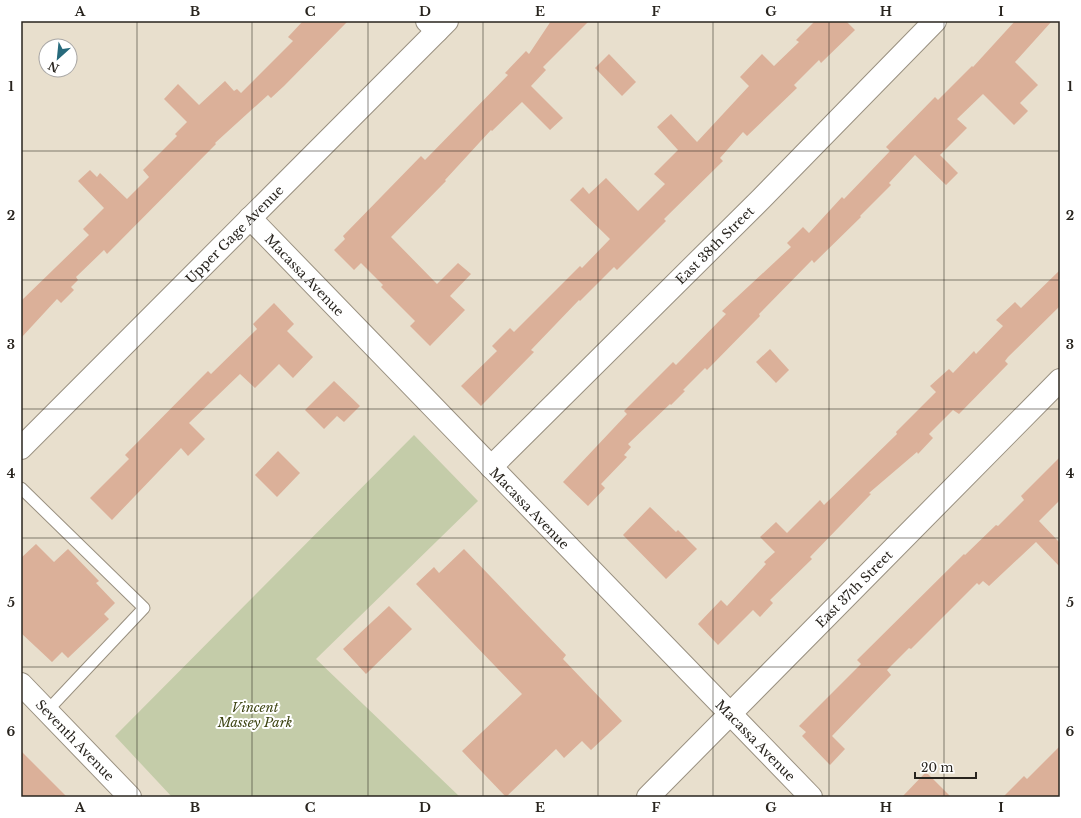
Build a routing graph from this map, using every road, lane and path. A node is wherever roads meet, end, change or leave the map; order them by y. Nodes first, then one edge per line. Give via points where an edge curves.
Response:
1 (935, 21) edge
2 (437, 24) edge
3 (250, 218) junction
4 (1060, 380) edge
5 (21, 448) edge
6 (491, 467) junction
7 (21, 488) edge
8 (21, 684) edge
9 (47, 711) junction
10 (730, 714) junction
11 (130, 797) edge
12 (648, 797) edge
13 (811, 797) edge

1 - 6 street, East 38th Street via 761,199
2 - 3 street, Upper Gage Avenue
3 - 5 street, Upper Gage Avenue
3 - 6 street, Macassa Avenue
4 - 10 street, East 37th Street
6 - 10 street, Macassa Avenue
7 - 9 lane via 144,608
8 - 9 street, Seventh Avenue
9 - 11 street, Seventh Avenue
10 - 12 street, East 37th Street
10 - 13 street, Macassa Avenue

